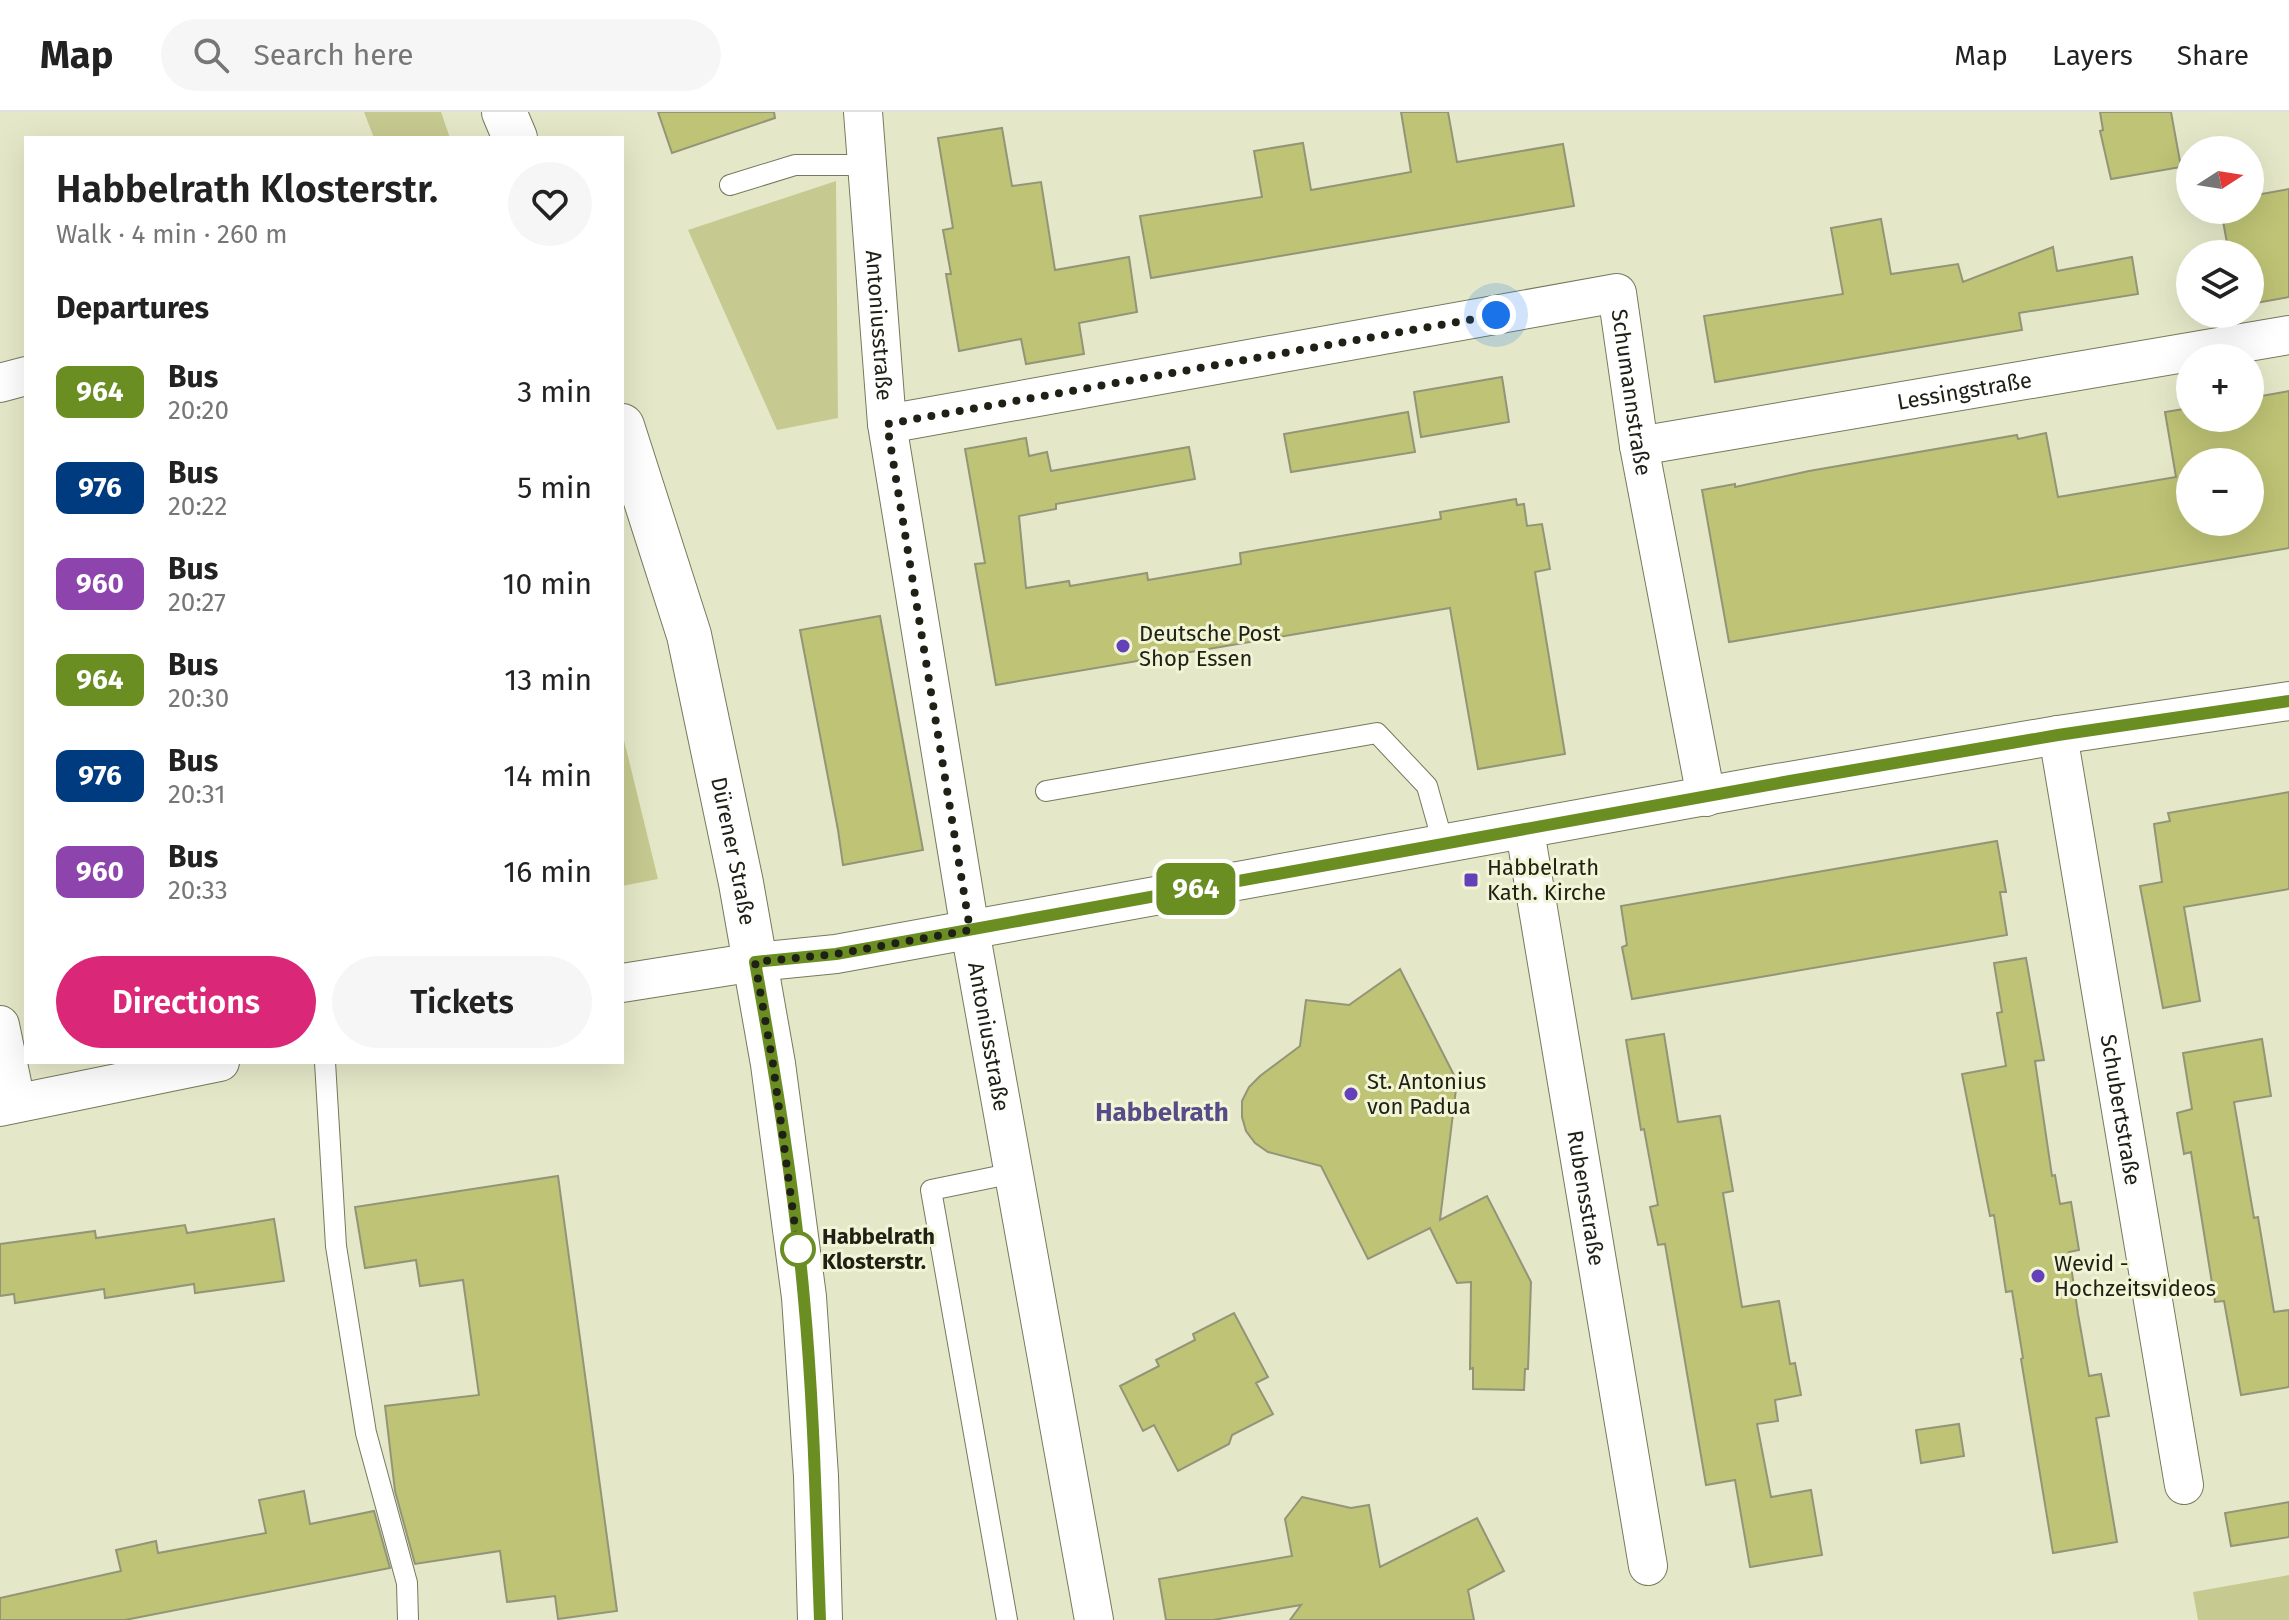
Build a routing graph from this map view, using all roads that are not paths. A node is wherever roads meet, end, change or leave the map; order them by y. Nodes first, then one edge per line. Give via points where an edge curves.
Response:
1 (504, 112) edge
2 (863, 112) edge
3 (514, 136) edge
4 (867, 165) junction
5 (730, 185) dead end
6 (2289, 335) edge
7 (24, 377) edge
8 (0, 383) edge
9 (887, 424) junction
10 (624, 432) edge
11 (1639, 446) junction
12 (2289, 701) edge
13 (2058, 735) junction
14 (1046, 791) dead end
15 (1706, 797) junction
16 (1525, 831) junction
17 (1443, 843) junction
18 (970, 930) junction
19 (755, 962) junction
20 (624, 983) edge
21 (24, 1020) edge
22 (0, 1026) edge
23 (210, 1064) edge
24 (325, 1064) edge
25 (8, 1105) edge
26 (1014, 1173) junction
27 (2184, 1485) dead end
28 (1648, 1566) dead end
29 (1087, 1619) edge
30 (408, 1620) edge
31 (820, 1620) edge
32 (1007, 1620) edge

1 - 3 main road
2 - 4 street, Antoniusstraße
4 - 5 lane via 795,165
4 - 9 street, Antoniusstraße
6 - 11 street, Lessingstraße
7 - 8 street
9 - 11 street, Schumannstraße via 1617,293
9 - 18 street, Antoniusstraße
10 - 19 main road, Dürener Straße via 689,635
11 - 15 street, Schumannstraße
12 - 13 street
13 - 15 street
13 - 27 street, Schubertstraße
14 - 17 lane via 1377,733 1427,786
15 - 16 street
16 - 17 street
16 - 28 street, Rubensstraße
17 - 18 street
18 - 19 street via 836,954
18 - 26 street, Antoniusstraße
19 - 20 street
19 - 31 main road, Dürener Straße via 804,1297
21 - 22 street
22 - 25 street
23 - 25 street
24 - 30 lane via 336,1246 366,1433 407,1583
26 - 29 street, Antoniusstraße
26 - 32 lane via 931,1190

